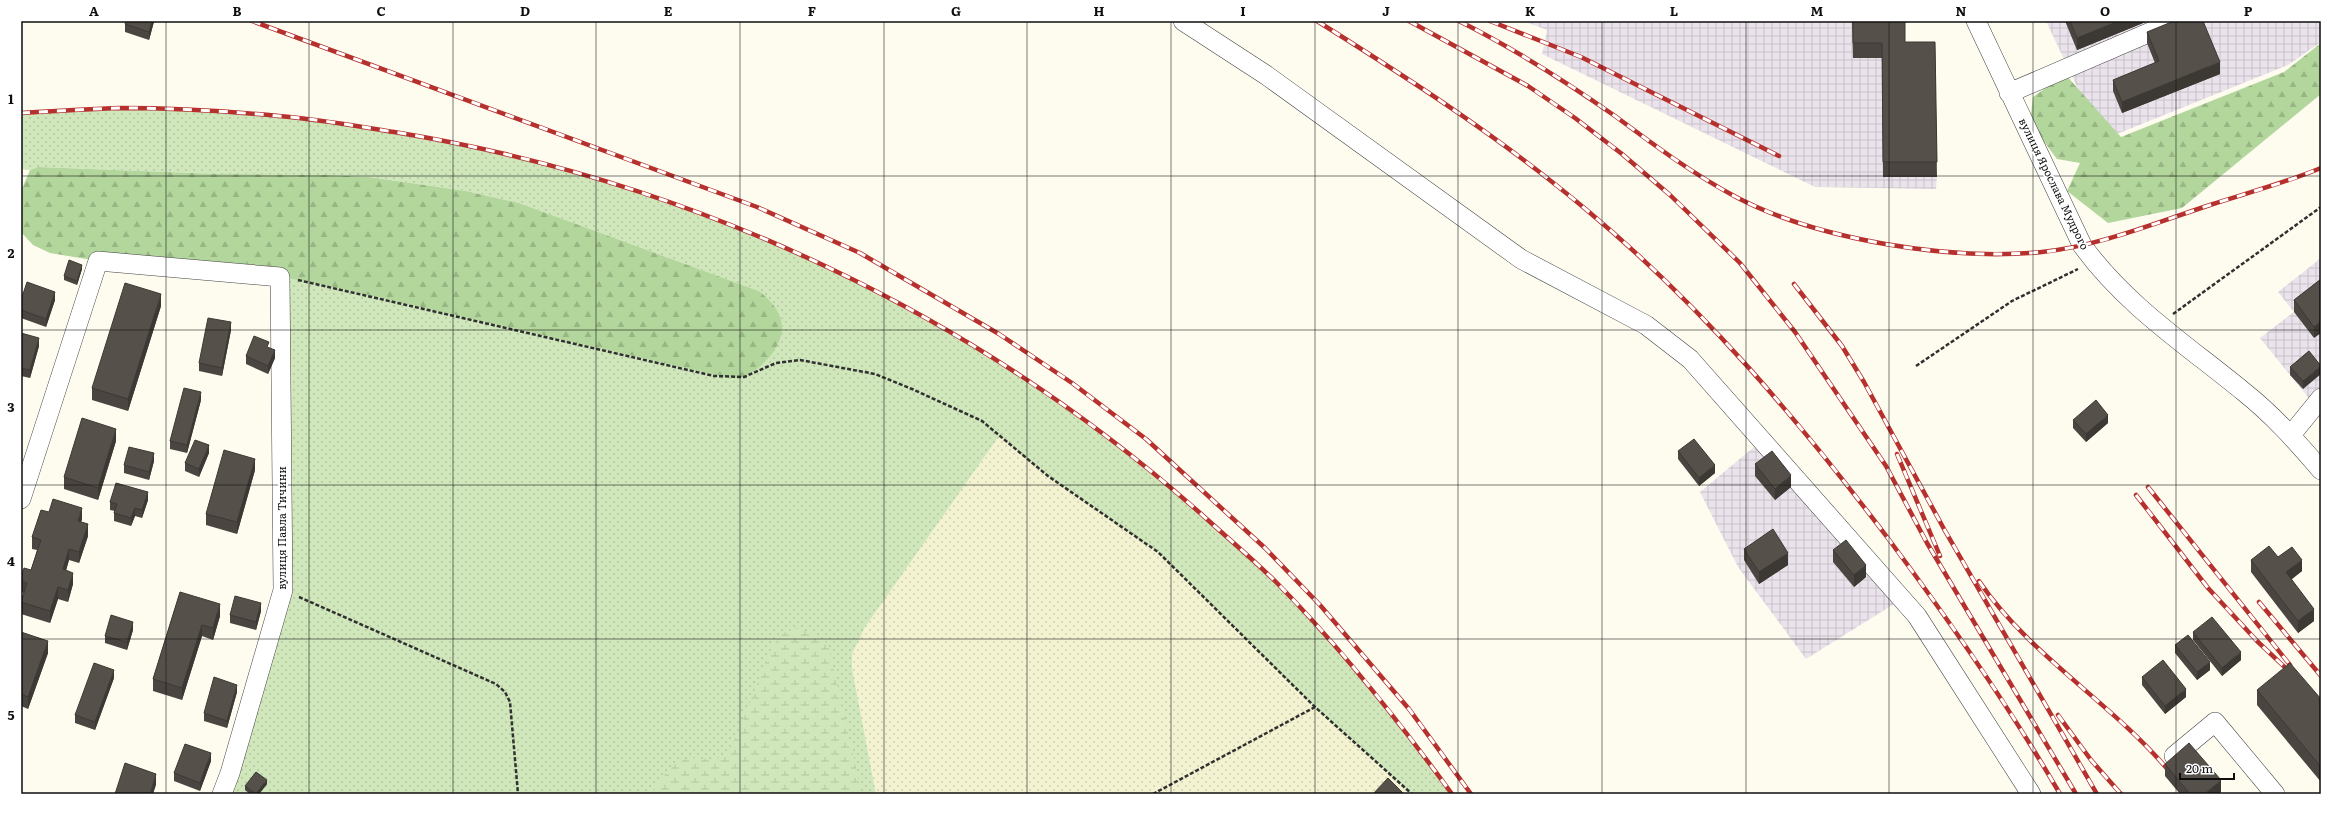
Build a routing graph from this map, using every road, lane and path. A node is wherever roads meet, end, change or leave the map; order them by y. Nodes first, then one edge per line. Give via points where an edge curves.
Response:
1 (1183, 21) edge
2 (1976, 21) edge
3 (2176, 21) edge
4 (2009, 93) junction
5 (2321, 207) edge
6 (2094, 261) junction
7 (280, 277) junction
8 (2158, 324) junction
9 (1916, 366) dead end
10 (2321, 398) edge
11 (2291, 435) junction
12 (2321, 470) edge
13 (21, 499) edge
14 (283, 590) junction
15 (1315, 707) junction
16 (2174, 756) edge
17 (222, 794) edge
18 (518, 794) edge
19 (1153, 794) edge
20 (1412, 794) edge
21 (2031, 794) edge
22 (2275, 794) edge

1 - 21 street via 1266,75 1521,259 1646,326 1690,359 1918,616
2 - 4 street, вулиця Ярослава Мудрого
3 - 4 street
4 - 6 street, вулиця Ярослава Мудрого via 2082,245
5 - 8 path
6 - 8 street, вулиця Ярослава Мудрого
6 - 9 path via 2012,301
7 - 13 street via 98,261
7 - 14 street, вулиця Павла Тичини
7 - 15 path via 329,286 714,376 744,378 776,363 800,360 875,374 912,389 982,422 1048,476 1158,552
8 - 11 street, вулиця Ярослава Мудрого via 2246,392
10 - 11 street
11 - 12 street, вулиця Ярослава Мудрого
14 - 17 street, вулиця Павла Тичини
14 - 18 path via 496,684 505,692 510,702
15 - 19 path
15 - 20 path
16 - 22 street via 2215,722

